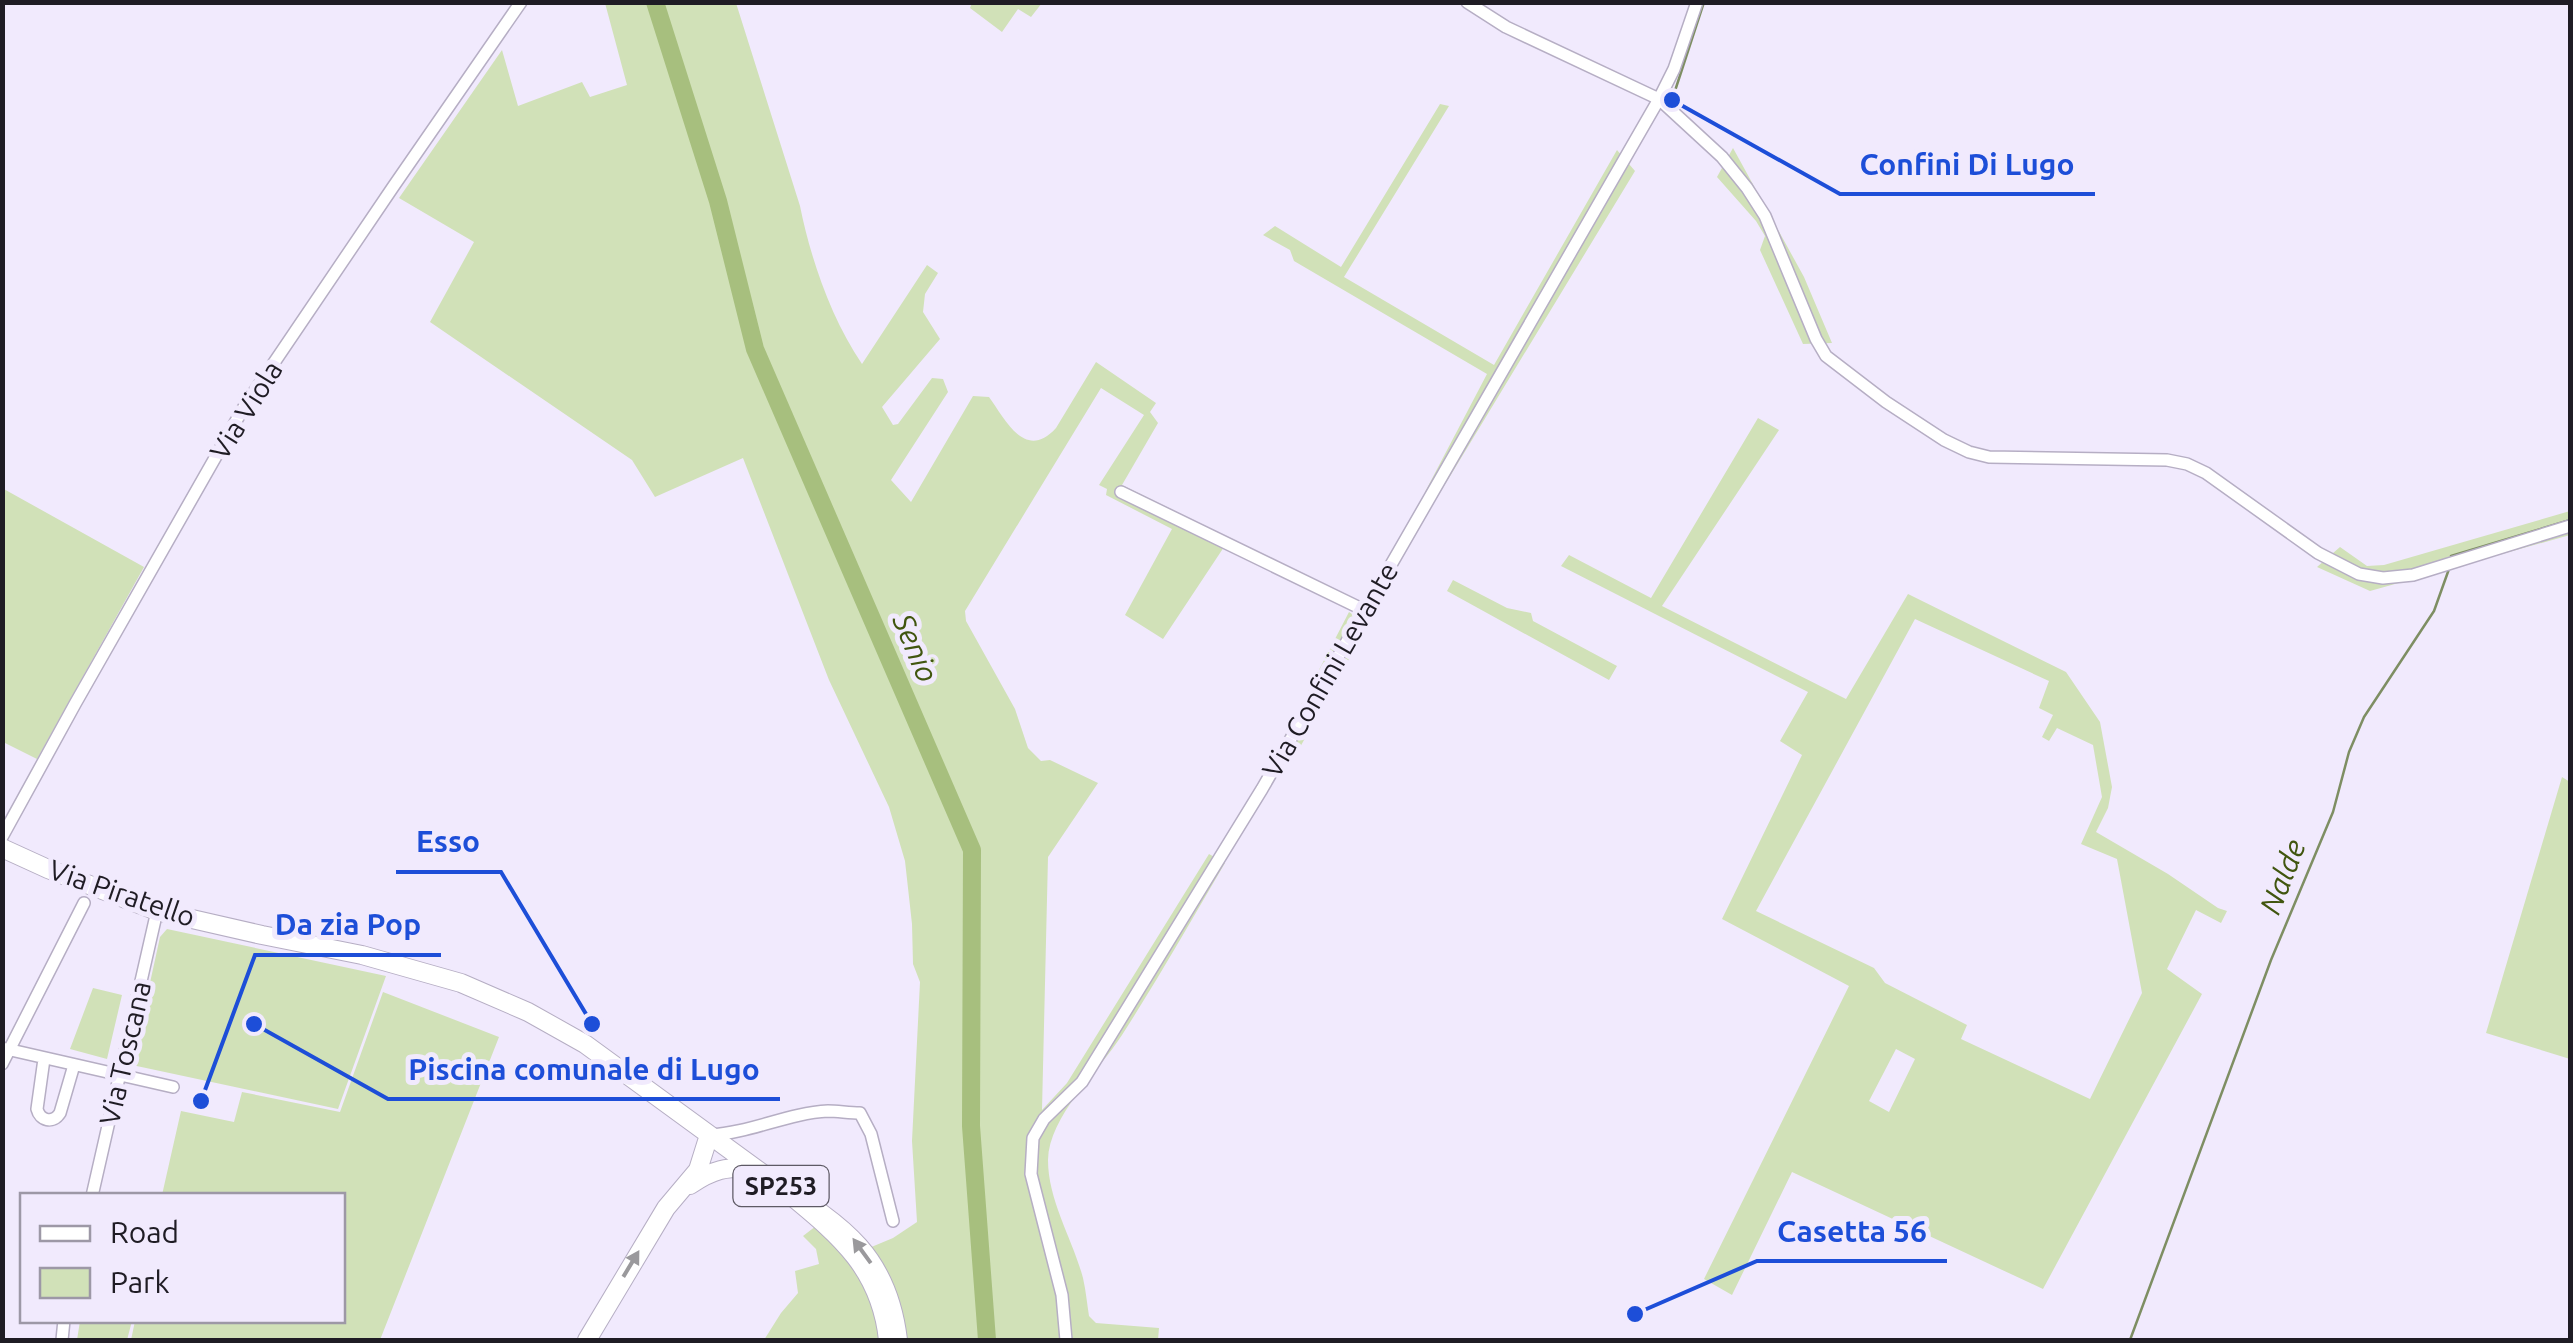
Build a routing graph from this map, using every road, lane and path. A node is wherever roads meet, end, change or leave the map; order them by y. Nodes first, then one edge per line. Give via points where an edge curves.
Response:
1 (522, 2) edge
2 (1467, 2) edge
3 (1697, 2) edge
4 (1659, 99) junction
5 (1122, 492) dead end
6 (2570, 526) edge
7 (1364, 610) junction
8 (2, 837) edge
9 (2, 848) edge
10 (84, 904) dead end
11 (157, 911) junction
12 (6, 1049) edge
13 (44, 1058) junction
14 (2, 1064) edge
15 (74, 1065) junction
16 (119, 1076) junction
17 (173, 1087) dead end
18 (709, 1135) junction
19 (754, 1168) junction
20 (777, 1184) junction
21 (682, 1191) junction
22 (93, 1193) edge
23 (892, 1221) dead end
24 (586, 1340) edge
25 (888, 1340) edge
26 (898, 1340) edge
27 (1066, 1340) edge

1 - 8 street, Via Viola via 244,408
2 - 4 street
3 - 4 street, Via Confini Levante
4 - 6 street via 1747,188 1826,356 1968,452 2186,464 2318,553 2383,578 2413,575
4 - 7 street, Via Confini Levante
5 - 7 street
7 - 27 street, Via Confini Levante via 1092,1066 1034,1138 1031,1174 1062,1295
9 - 11 main road, Via Piratello
10 - 12 street
11 - 16 street, Via Toscana
11 - 18 main road, Via Piratello via 362,954 461,983 584,1044
12 - 13 street
12 - 14 street
13 - 15 street
13 - 15 street via 37,1109 47,1120 60,1113
15 - 16 street
16 - 17 street
16 - 22 street, Via Toscana
18 - 19 main road, Via Piratello / SP253
18 - 21 main road, SP253 via 698,1170
18 - 23 street via 825,1111 860,1113
19 - 20 main road, Via Piratello / SP253
19 - 21 main road, SP253 via 710,1172
20 - 25 main road, Via Piratello / SP253 via 850,1248 877,1292
26 -> 20 main road, Via Piratello / SP253 via 892,1306 869,1259 829,1217
24 -> 21 main road, SP253

